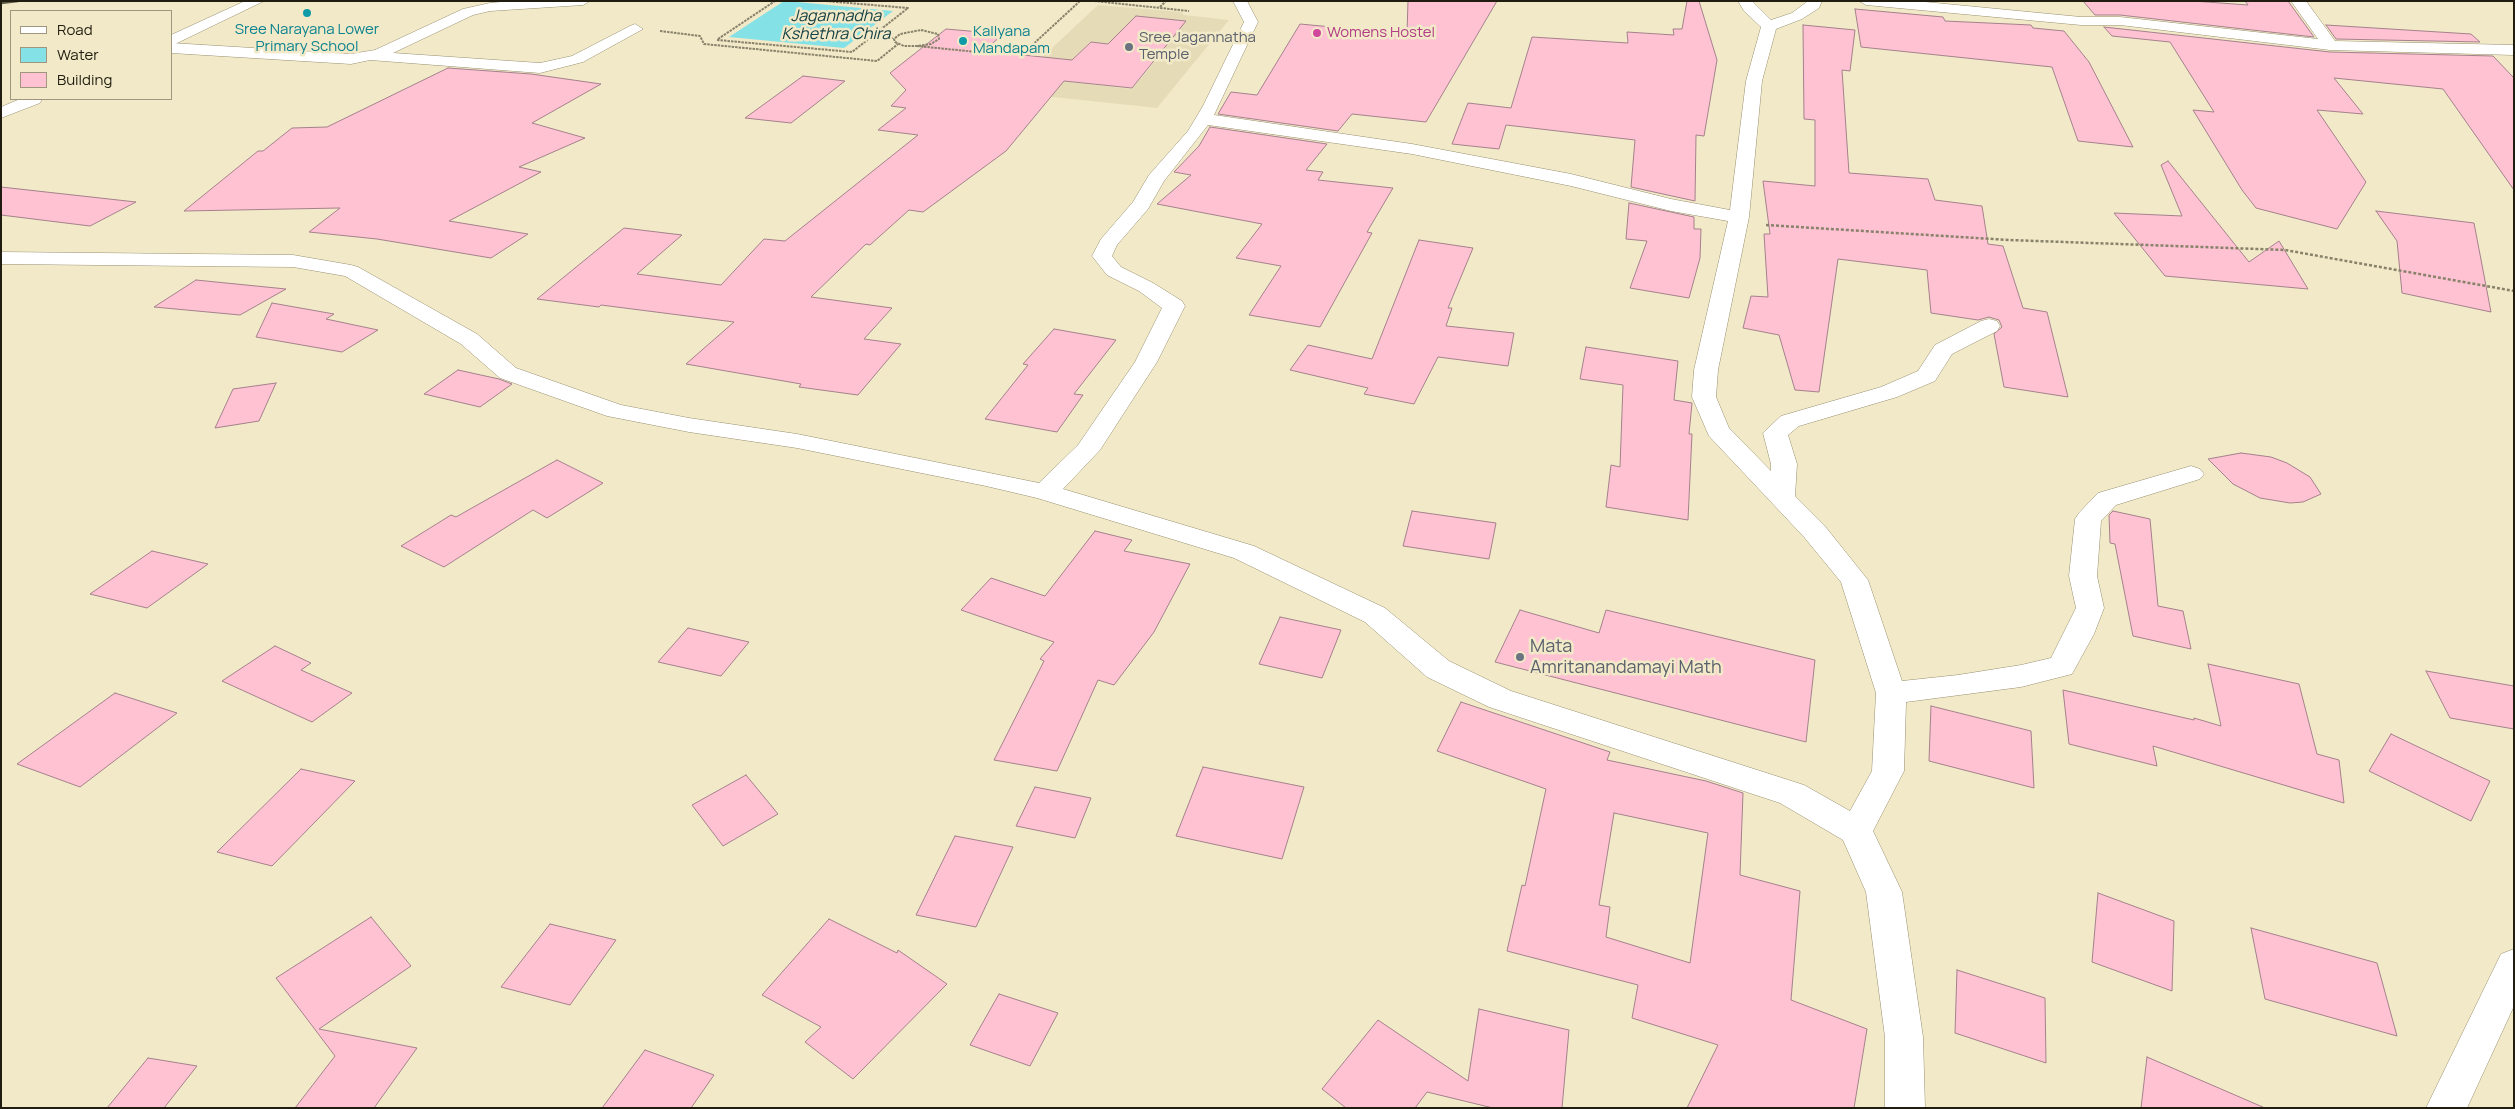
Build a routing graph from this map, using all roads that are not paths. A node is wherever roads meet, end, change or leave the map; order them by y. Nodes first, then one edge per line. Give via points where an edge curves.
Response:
1 (257, 1) edge
2 (583, 1) edge
3 (1240, 1) edge
4 (1745, 1) edge
5 (1815, 1) edge
6 (1866, 1) edge
7 (2298, 1) edge
8 (2090, 8) dead end
9 (2098, 21) junction
10 (1769, 26) junction
11 (635, 29) road end
12 (172, 40) edge
13 (2330, 45) junction
14 (172, 48) edge
15 (2514, 50) edge
16 (366, 56) junction
17 (31, 100) edge
18 (1, 112) edge
19 (1203, 119) junction
20 (1739, 220) junction
21 (1, 258) edge
22 (1989, 326) dead end
23 (2191, 474) dead end
24 (1045, 492) junction
25 (1782, 496) junction
26 (1891, 693) junction
27 (1856, 830) junction
28 (2514, 965) edge
29 (1905, 1108) edge
30 (2446, 1108) edge

1 - 12 street
2 - 16 street via 490,7 468,12 379,54
3 - 19 street via 1251,22
4 - 10 street
5 - 10 street via 1797,16
6 - 9 street
7 - 13 street
8 - 9 street
9 - 13 street
10 - 20 street via 1754,81
11 - 16 street via 577,59 540,68
13 - 15 street
14 - 16 street via 326,59
17 - 18 street
19 - 20 street via 1412,149 1571,180
19 - 24 street via 1156,179 1141,205 1108,243 1102,256 1114,271 1174,306 1146,362 1087,450
20 - 25 street via 1706,370 1704,397 1718,431
21 - 24 street via 294,261 351,271 469,339 508,374 616,412 806,442
22 - 25 street via 1943,350 1927,376 1880,394 1790,420 1775,434 1784,464
23 - 26 street via 2107,499 2088,519 2083,576 2090,608 2061,666 2021,676
24 - 27 street via 1244,552 1375,615 1438,669 1500,699 1792,794
25 - 26 street via 1854,580
26 - 27 street via 1888,770
27 - 29 street via 1884,892 1904,1037
28 - 30 street

